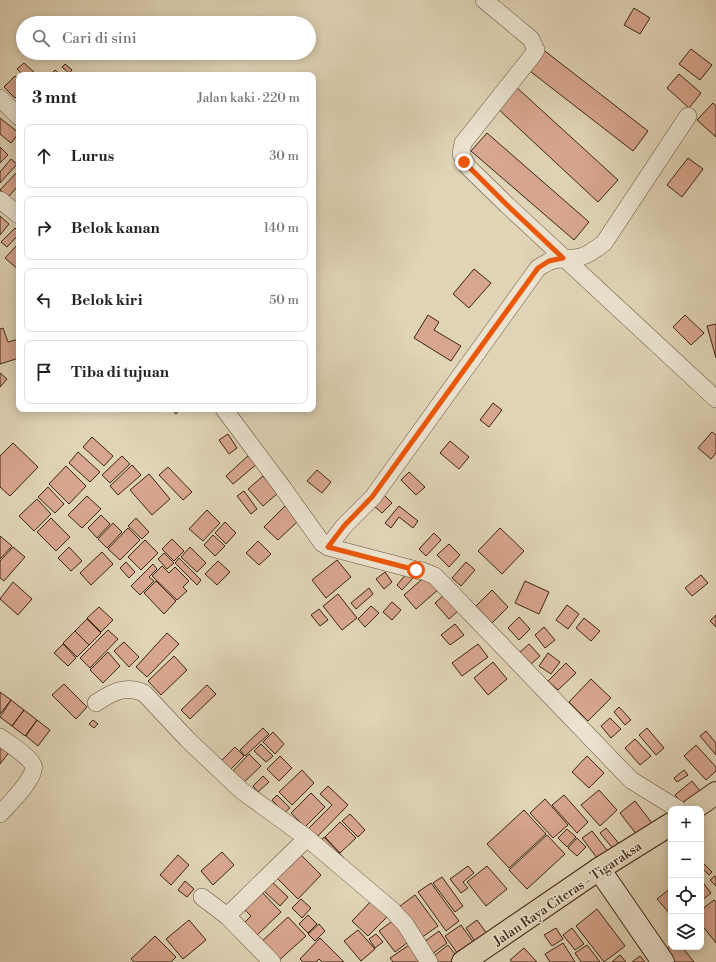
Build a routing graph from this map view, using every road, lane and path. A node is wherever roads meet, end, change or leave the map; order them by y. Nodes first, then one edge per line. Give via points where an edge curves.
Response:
1 (484, 0) edge
2 (0, 98) edge
3 (16, 114) edge
4 (688, 116) dead end
5 (0, 200) edge
6 (16, 213) edge
7 (563, 258) junction
8 (716, 399) edge
9 (226, 412) edge
10 (328, 547) junction
11 (96, 703) dead end
12 (0, 737) edge
13 (716, 793) edge
14 (673, 806) edge
15 (698, 806) edge
16 (0, 814) edge
17 (668, 826) edge
18 (307, 838) junction
19 (600, 870) junction
20 (202, 897) dead end
21 (227, 916) junction
22 (272, 962) edge
23 (429, 962) edge
24 (463, 962) edge
25 (663, 962) edge

1 - 7 street via 531,39 536,50 463,143 461,154 468,166
2 - 3 street
4 - 7 street via 604,242 592,252 580,257
5 - 6 street
7 - 8 street
7 - 10 street via 549,261 538,268 372,497
9 - 10 street via 317,537
10 - 14 street via 435,576 631,780
11 - 18 street via 123,688 144,693 188,740 242,791
12 - 16 street via 34,765 33,775
13 - 15 main road
17 - 19 main road, Jalan Raya Citeras - Tigaraksa
18 - 21 street
18 - 23 street via 392,910 405,924
19 - 24 main road, Jalan Raya Citeras - Tigaraksa
19 - 25 street
20 - 21 street
21 - 22 street

